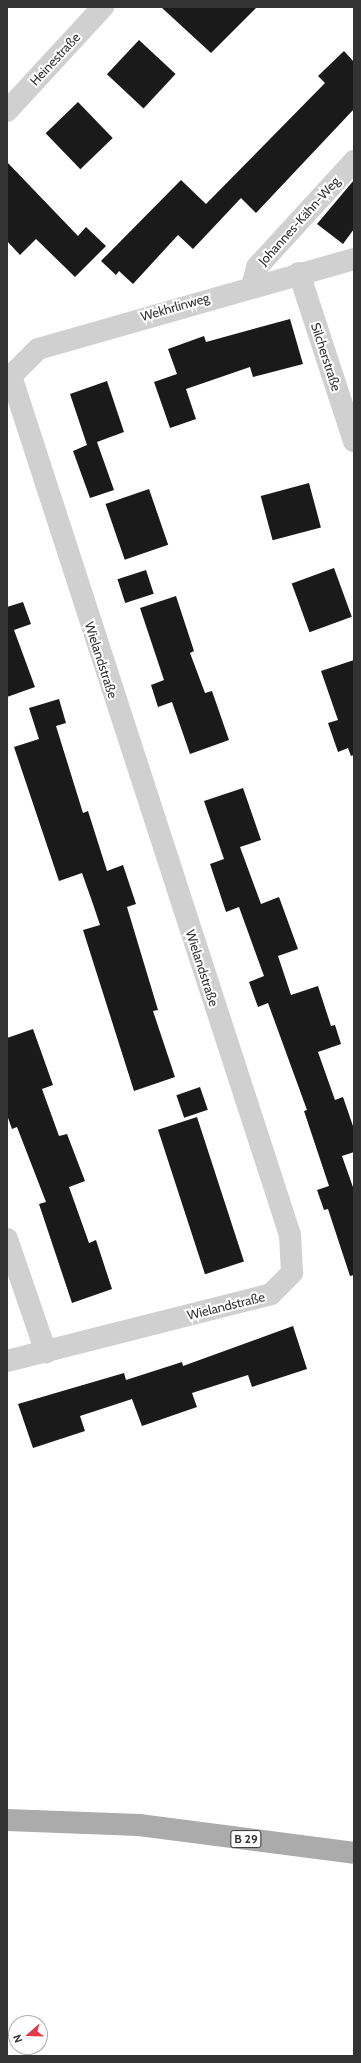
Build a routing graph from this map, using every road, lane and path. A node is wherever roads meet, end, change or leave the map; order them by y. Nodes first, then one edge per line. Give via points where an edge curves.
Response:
1 (103, 7) edge
2 (7, 111) edge
3 (354, 161) edge
4 (354, 258) edge
5 (299, 274) junction
6 (252, 286) junction
7 (9, 376) edge
8 (354, 441) edge
9 (7, 1239) edge
10 (46, 1352) junction
11 (7, 1361) edge
12 (7, 1820) edge
13 (354, 1853) edge

1 - 2 street, Heinestraße
3 - 6 street, Johannes-Kähn-Weg via 257,267
4 - 5 street, Wekhrlinweg
5 - 6 street, Wekhrlinweg
5 - 8 street, Silcherstraße
6 - 7 street, Wekhrlinweg via 38,349
7 - 10 street, Wielandstraße via 290,1235 292,1273 272,1294
9 - 10 street
10 - 11 street, Wielandstraße
12 - 13 main road, B 29 via 138,1825

